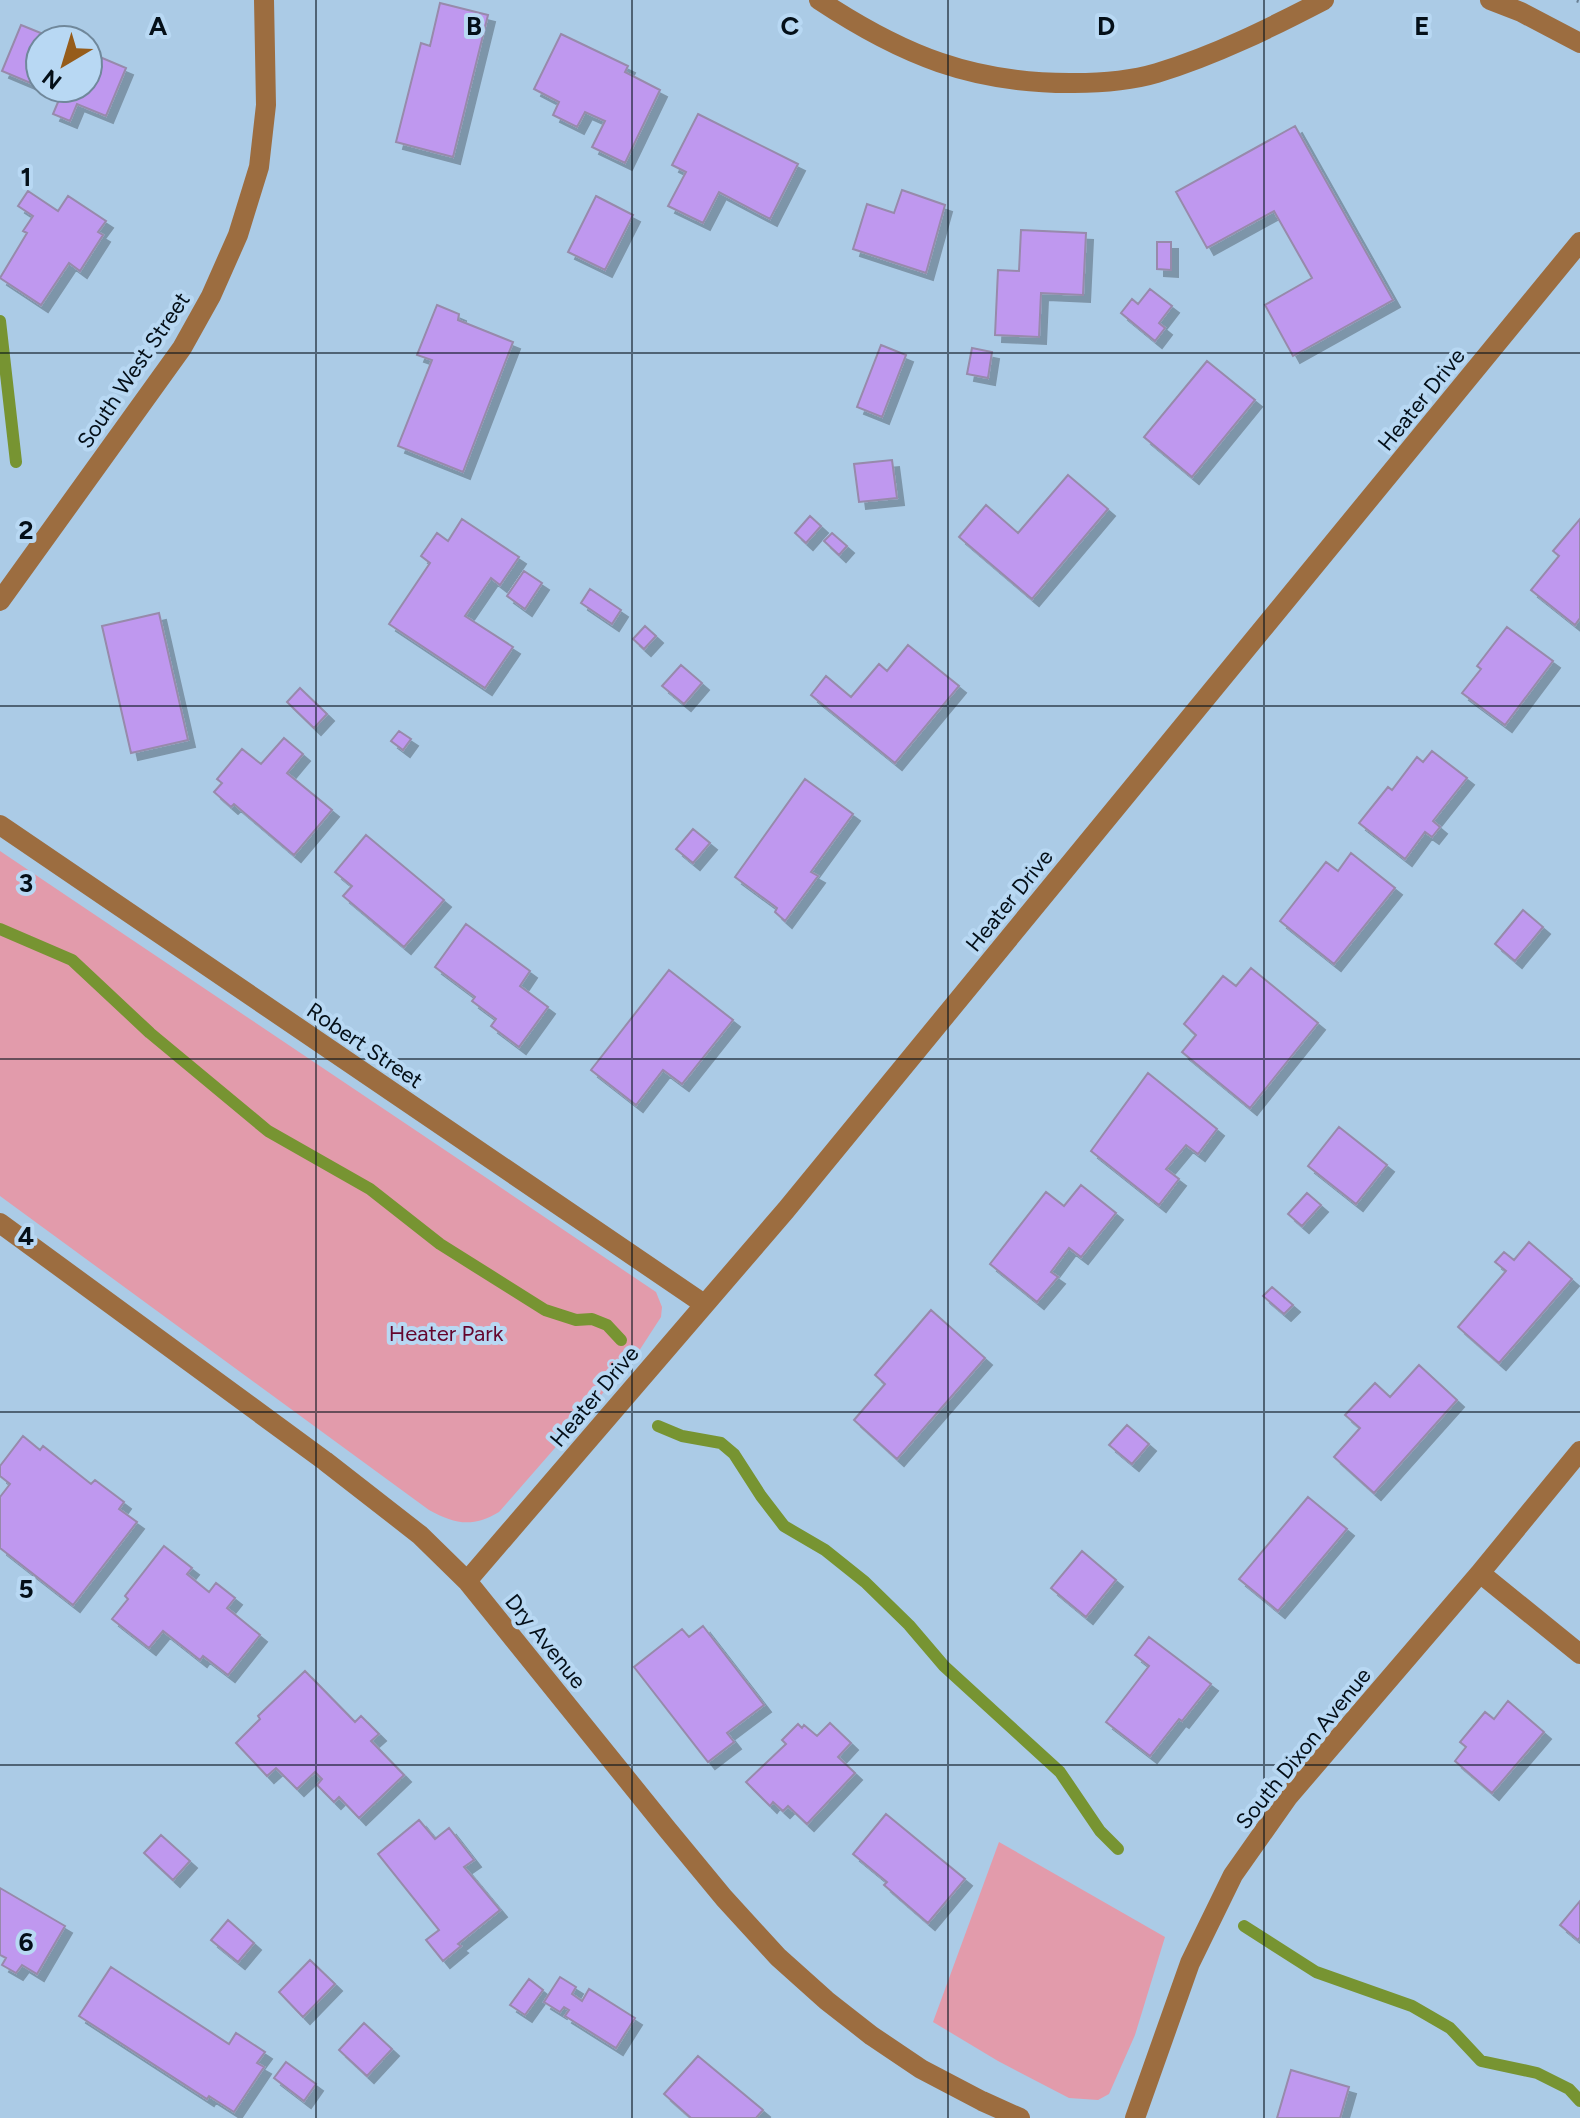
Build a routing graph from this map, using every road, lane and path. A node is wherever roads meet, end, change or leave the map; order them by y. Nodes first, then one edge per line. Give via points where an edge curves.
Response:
1 (264, 0) edge
2 (819, 0) edge
3 (1324, 0) edge
4 (1490, 0) edge
5 (1580, 43) edge
6 (1580, 242) edge
7 (0, 601) edge
8 (0, 825) edge
9 (0, 1223) edge
10 (704, 1304) junction
11 (1580, 1451) edge
12 (1480, 1573) junction
13 (467, 1581) junction
14 (1580, 1654) edge
15 (1020, 2118) edge
16 (1135, 2118) edge

1 - 7 street, South West Street via 266,105 259,167 233,247 182,348
2 - 3 street via 931,61 988,77 1109,83 1156,73 1256,35
4 - 5 street
6 - 10 street, Heater Drive
8 - 10 street, Robert Street
9 - 13 street, Dry Avenue via 325,1461 420,1535
10 - 13 street, Heater Drive
11 - 12 street, South Dixon Avenue
12 - 14 street
12 - 16 street, South Dixon Avenue via 1288,1797 1233,1875 1190,1963
13 - 15 street, Dry Avenue via 724,1898 778,1957 897,2053

